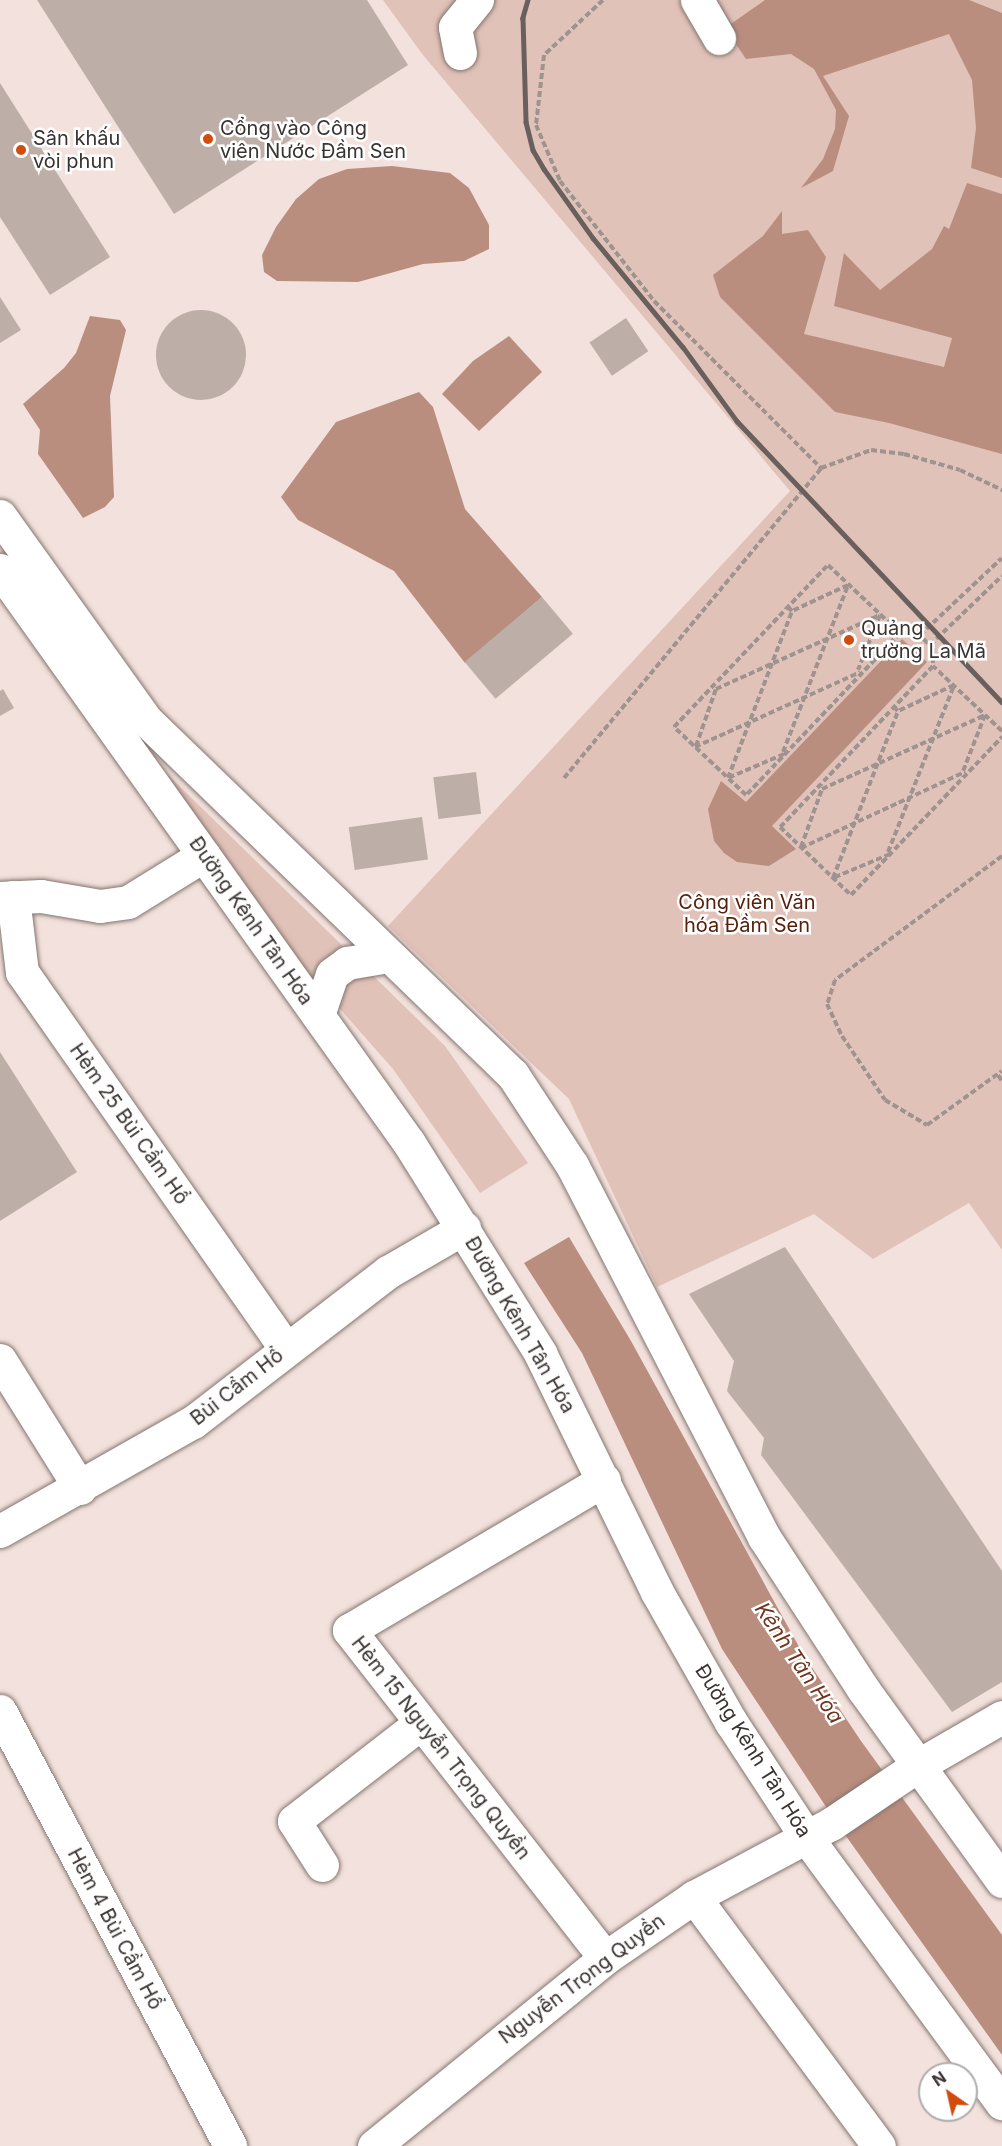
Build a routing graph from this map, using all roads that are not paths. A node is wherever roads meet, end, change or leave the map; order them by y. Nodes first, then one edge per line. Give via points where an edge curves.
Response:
1 (477, 0) edge
2 (697, 0) edge
3 (719, 38) dead end
4 (460, 53) dead end
5 (0, 516) edge
6 (0, 570) edge
7 (204, 855) junction
8 (4, 893) edge
9 (388, 956) junction
10 (318, 1015) junction
11 (464, 1228) junction
12 (286, 1349) junction
13 (0, 1360) edge
14 (604, 1480) junction
15 (80, 1488) junction
16 (0, 1531) edge
17 (0, 1711) edge
18 (1002, 1717) edge
19 (421, 1723) junction
20 (907, 1773) junction
21 (819, 1831) junction
22 (322, 1865) dead end
23 (1002, 1881) edge
24 (694, 1897) junction
25 (605, 1958) junction
26 (1002, 2103) edge
27 (230, 2146) edge
28 (374, 2146) edge
29 (879, 2146) edge

1 - 4 street via 455,27
2 - 3 street
5 - 9 street via 146,720
6 - 7 street, Đường Kênh Tân Hóa
7 - 8 street via 128,902 100,906
7 - 10 street, Đường Kênh Tân Hóa
8 - 12 street, Hẻm 25 Bùi Cầm Hổ via 22,972
9 - 10 street via 347,963 332,974
9 - 20 street via 513,1075 572,1165 764,1537
10 - 11 street, Đường Kênh Tân Hóa via 375,1090
11 - 12 street, Bùi Cẩm Hổ via 388,1272
11 - 14 street, Đường Kênh Tân Hóa via 540,1353
12 - 15 street, Bùi Cẩm Hổ via 193,1422
13 - 15 street
14 - 19 street, Hẻm 15 Nguyễn Trọng Quyền via 348,1630
14 - 21 street, Đường Kênh Tân Hóa via 657,1592 703,1672
15 - 16 street, Bùi Cẩm Hổ
17 - 27 street, Hẻm 4 Bùi Cầm Hổ
18 - 20 street, Nguyễn Trọng Quyền
19 - 22 street via 294,1821
19 - 25 street, Hẻm 15 Nguyễn Trọng Quyền
20 - 21 street, Nguyễn Trọng Quyền
20 - 23 street
21 - 24 street, Nguyễn Trọng Quyền
21 - 26 street, Đường Kênh Tân Hóa
24 - 25 street, Nguyễn Trọng Quyền
24 - 29 street
25 - 28 street, Nguyễn Trọng Quyền

